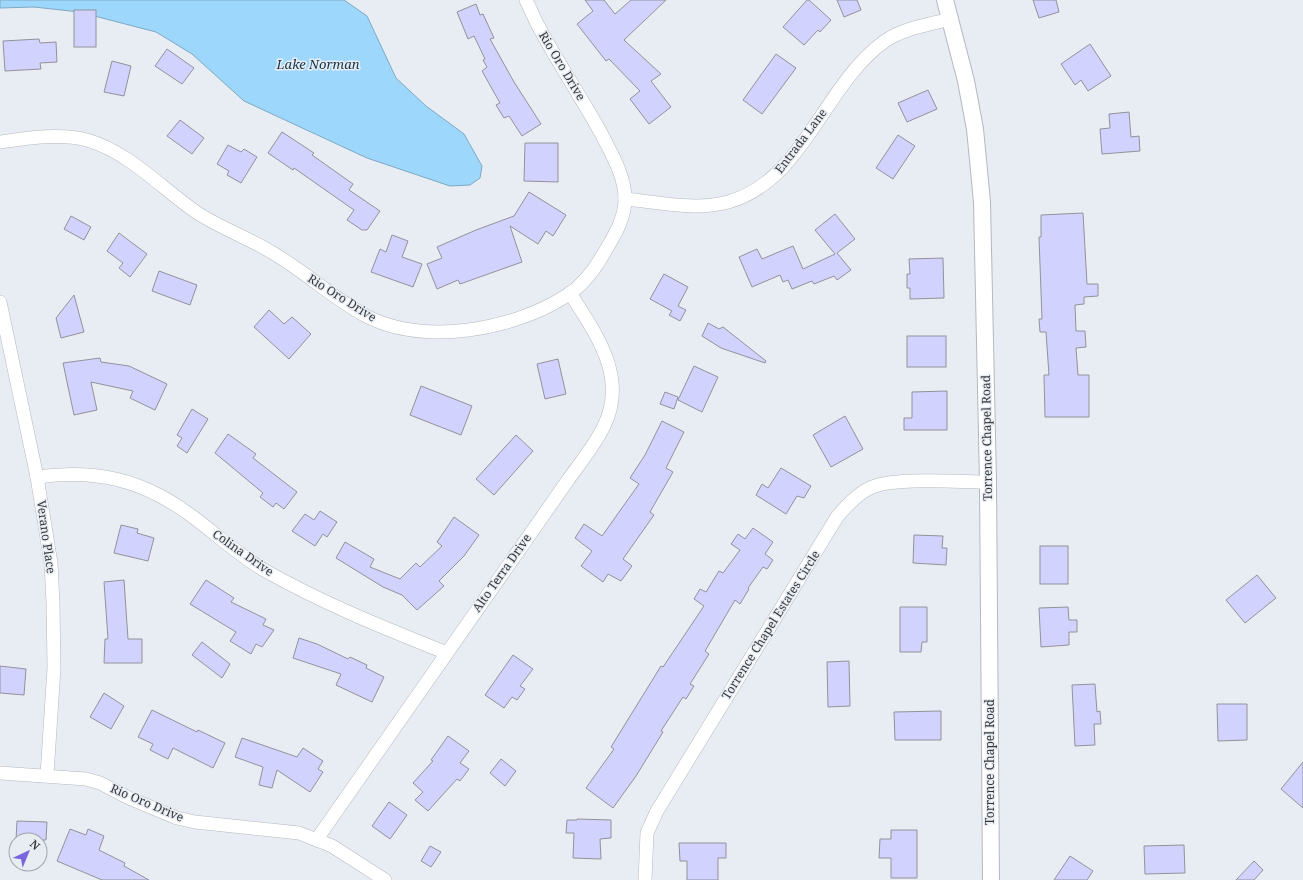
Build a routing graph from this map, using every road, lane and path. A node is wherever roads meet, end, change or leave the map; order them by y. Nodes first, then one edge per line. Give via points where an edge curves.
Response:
1 (526, 0) edge
2 (945, 0) edge
3 (950, 19) junction
4 (0, 142) edge
5 (625, 199) junction
6 (570, 293) junction
7 (0, 302) edge
8 (37, 477) junction
9 (988, 482) junction
10 (446, 653) junction
11 (0, 773) edge
12 (47, 775) junction
13 (317, 839) junction
14 (385, 880) edge
15 (645, 880) edge
16 (991, 880) edge

1 - 5 street, Rio Oro Drive via 540,30 614,157 623,180
2 - 3 street, Torrence Chapel Road
3 - 5 street, Entrada Lane via 894,36 867,56 841,86 780,170 756,190 740,198 714,204 676,204
3 - 9 street, Torrence Chapel Road via 975,129 982,202
4 - 6 street, Rio Oro Drive via 70,137 100,145 123,157 196,212 276,254 366,315 385,324 429,331 483,327 535,313
5 - 6 street, Rio Oro Drive via 617,231 598,263 579,287
6 - 10 street, Alto Terra Drive via 597,336 607,358 612,385 610,411 596,439
7 - 8 street, Verano Place
8 - 10 street, Colina Drive via 87,474 136,484 166,498 247,558 301,590 362,619
8 - 12 street, Verano Place via 51,563 53,603 52,708
9 - 15 street, Torrence Chapel Estates Circle via 926,481 886,484 863,492 846,506 833,523 656,811 647,833
9 - 16 street, Torrence Chapel Road
10 - 13 street, Alto Terra Drive
11 - 12 street, Rio Oro Drive
12 - 13 street, Rio Oro Drive via 100,783 177,818 286,830
13 - 14 street, Rio Oro Drive

